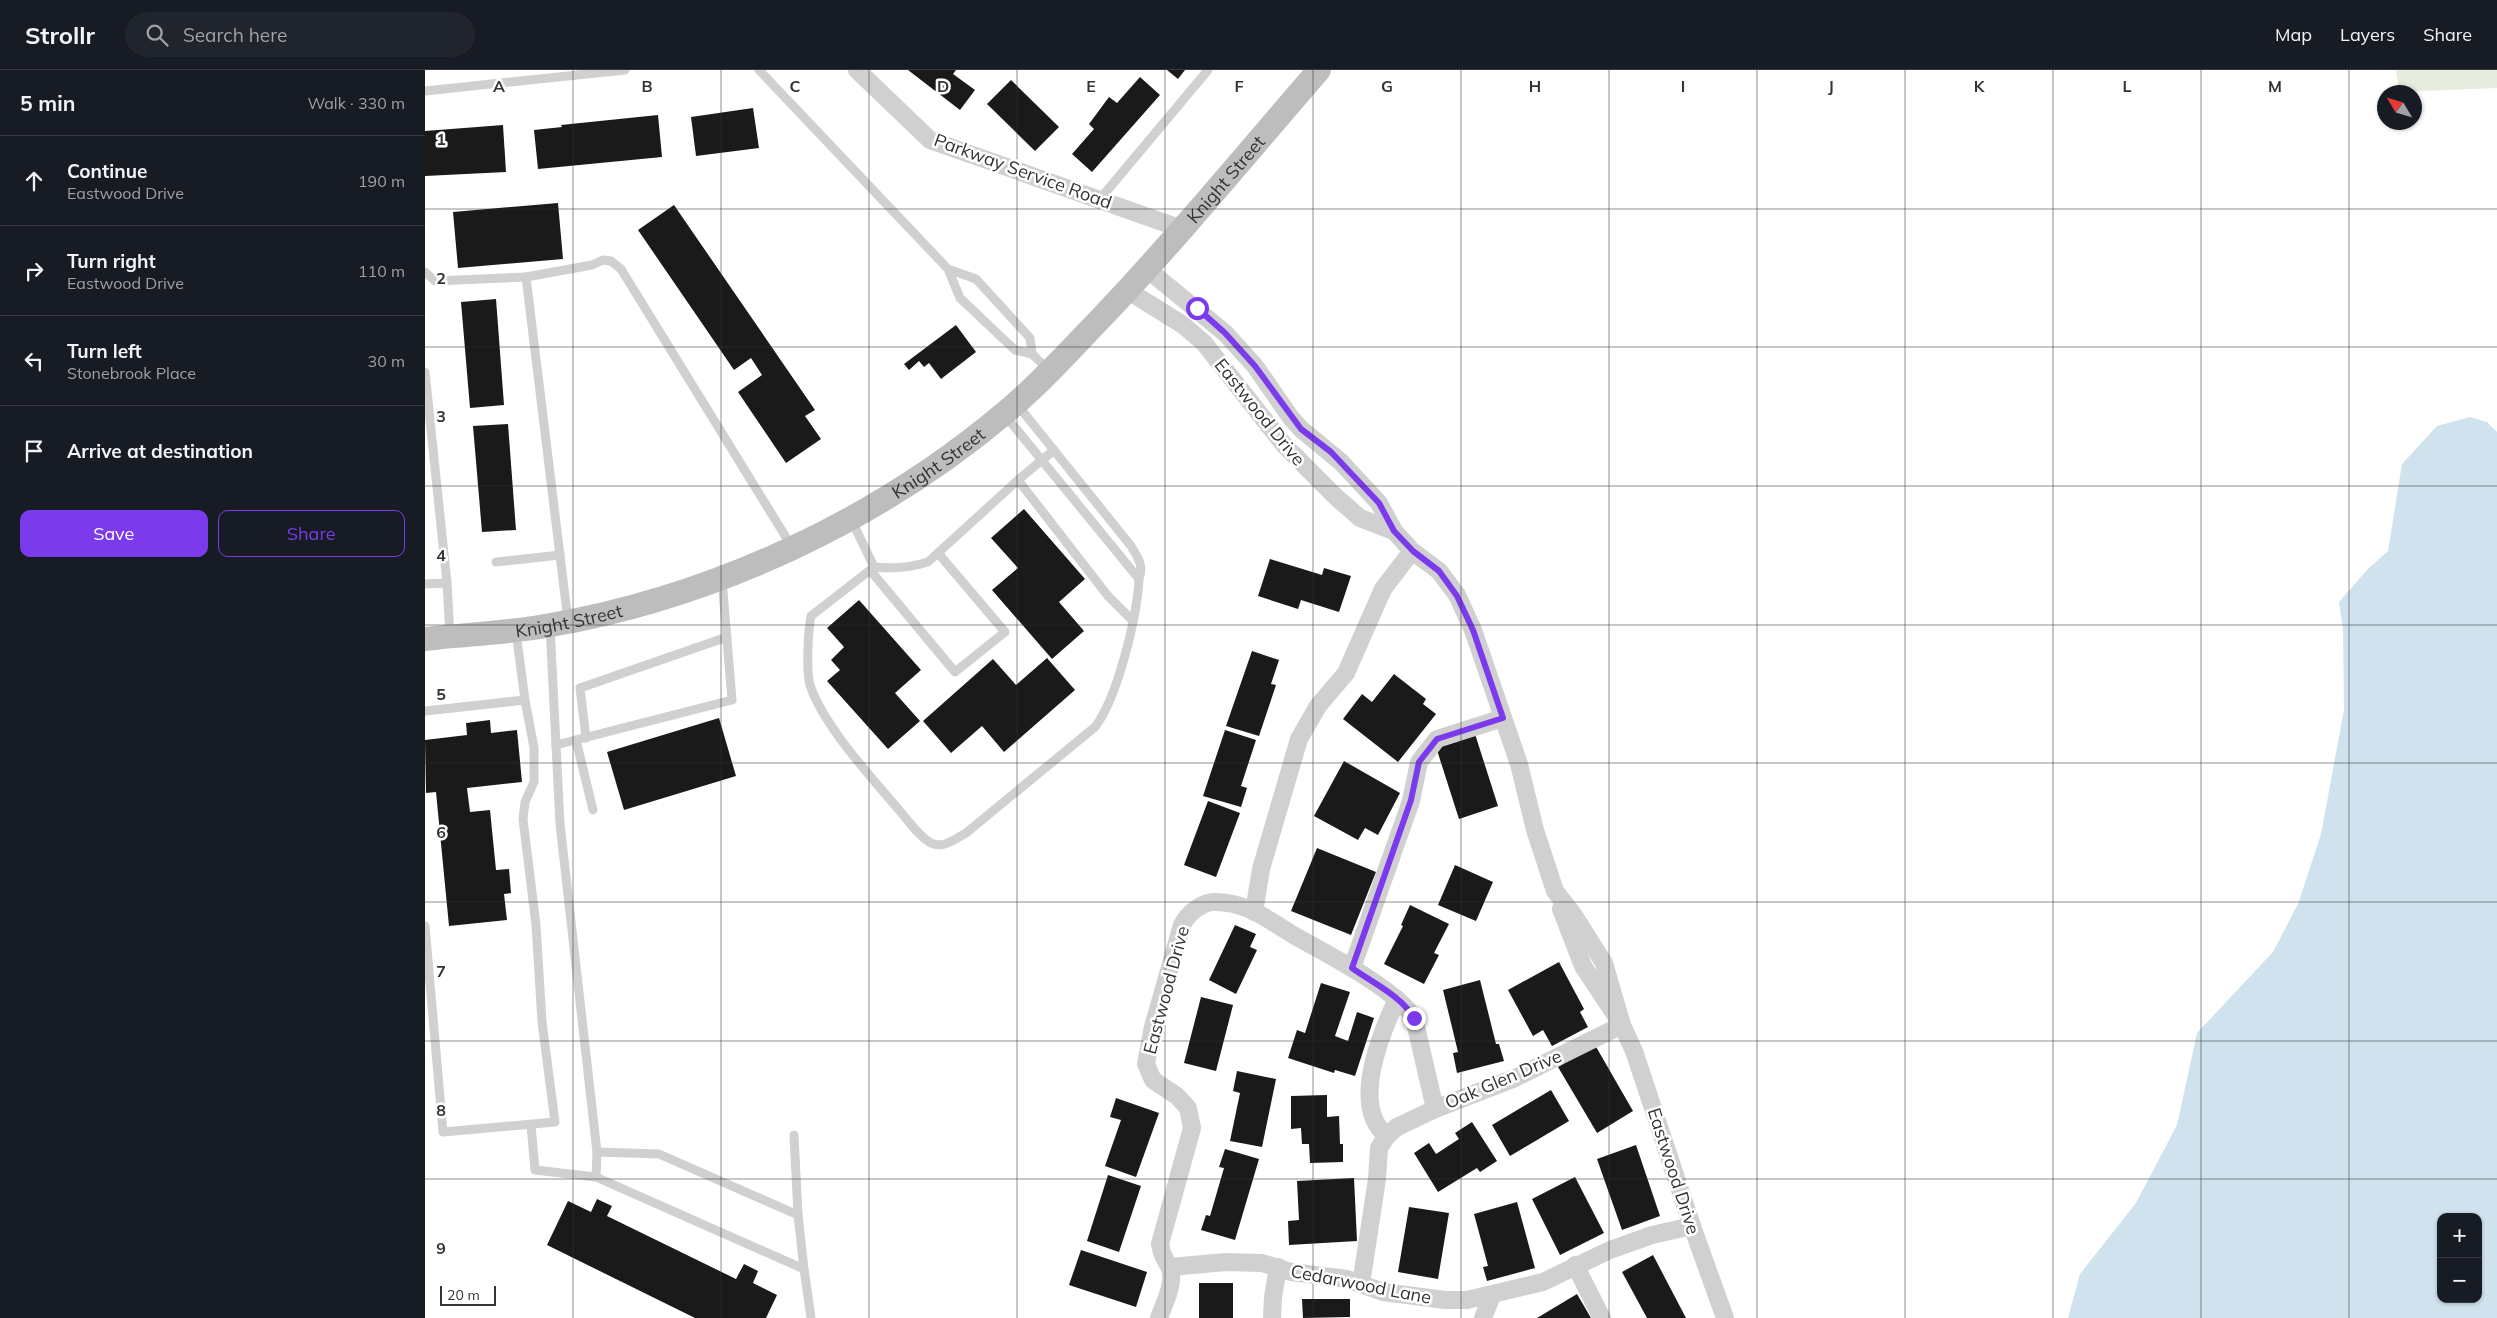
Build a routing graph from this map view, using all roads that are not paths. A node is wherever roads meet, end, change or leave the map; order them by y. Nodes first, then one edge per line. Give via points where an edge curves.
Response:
1 (625, 70) edge
2 (759, 70) edge
3 (857, 70) edge
4 (1208, 70) edge
5 (1319, 70) edge
6 (425, 90) edge
7 (1099, 199) junction
8 (1182, 229) junction
9 (949, 269) junction
10 (1147, 270) junction
11 (425, 272) edge
12 (526, 277) junction
13 (1127, 290) junction
14 (1032, 354) junction
15 (1051, 371) junction
16 (425, 372) edge
17 (1010, 409) junction
18 (1054, 450) junction
19 (1042, 460) junction
20 (1018, 480) junction
21 (851, 519) junction
22 (1394, 531) junction
23 (791, 546) junction
24 (1413, 551) junction
25 (938, 553) junction
26 (560, 555) junction
27 (496, 562) dead end
28 (872, 568) junction
29 (721, 576) junction
30 (1139, 578) junction
31 (447, 582) junction
32 (425, 584) edge
33 (1133, 621) junction
34 (559, 624) junction
35 (516, 629) junction
36 (450, 636) junction
37 (727, 637) junction
38 (425, 639) edge
39 (525, 700) junction
40 (425, 711) edge
41 (1503, 718) junction
42 (586, 738) junction
43 (577, 740) junction
44 (556, 745) junction
45 (593, 810) dead end
46 (1254, 912) junction
47 (425, 926) edge
48 (1352, 968) junction
49 (1397, 999) junction
50 (1622, 1025) junction
51 (1435, 1109) junction
52 (531, 1125) junction
53 (794, 1135) dead end
54 (1387, 1136) junction
55 (597, 1152) junction
56 (596, 1177) junction
57 (798, 1215) junction
58 (1691, 1226) junction
59 (1575, 1265) junction
60 (1169, 1267) junction
61 (1278, 1267) junction
62 (804, 1270) junction
63 (1361, 1284) junction
64 (1492, 1295) junction
65 (811, 1318) edge
66 (1159, 1318) edge
67 (1272, 1318) edge
68 (1483, 1318) edge
69 (1603, 1318) edge
70 (1725, 1318) edge

1 - 6 lane
2 - 9 lane
3 - 7 street, Parkway Service Road via 930,140
4 - 7 lane
5 - 8 street, Knight Street
7 - 8 street, Parkway Service Road
8 - 10 street, Knight Street
9 - 14 lane via 960,298 1015,350
9 - 14 lane via 976,279 1030,338
10 - 13 street, Knight Street
10 - 22 street, Eastwood Drive via 1225,333 1255,366 1291,418 1341,462 1379,503
11 - 12 lane via 435,281
12 - 23 lane via 592,265 603,260 611,261 621,269
12 - 26 lane
13 - 15 street, Knight Street
13 - 22 street, Eastwood Drive via 1168,315 1204,343 1285,446 1336,497 1360,518
14 - 15 lane
15 - 17 street, Knight Street
16 - 31 lane
17 - 18 lane
17 - 19 lane
17 - 21 street, Knight Street via 928,470
18 - 19 lane
18 - 30 lane via 1131,546 1141,562
19 - 20 lane
19 - 30 lane
20 - 25 lane
20 - 33 lane via 1108,596
21 - 23 street, Knight Street
21 - 28 lane
22 - 24 street, Eastwood Drive
23 - 29 street, Knight Street
24 - 41 street, Eastwood Drive via 1439,571 1457,596 1473,630
24 - 46 street via 1383,589 1347,673 1317,706 1299,738 1261,869
25 - 28 lane via 927,562 912,567
25 - 28 lane via 1005,632 955,672
26 - 27 lane
26 - 34 lane
28 - 33 lane via 811,616 809,683 855,758 930,843 941,845 966,833 1095,727 1107,707
29 - 34 street, Knight Street via 652,602
29 - 37 lane
30 - 33 lane
31 - 32 lane
31 - 36 lane
34 - 35 street, Knight Street
34 - 44 lane
35 - 36 street, Knight Street
35 - 39 lane
36 - 38 street, Knight Street
37 - 42 lane via 580,688
37 - 42 lane via 732,700
39 - 40 lane
39 - 52 lane via 534,748 534,782 525,802 523,819 555,1122
41 - 48 street via 1437,739 1419,762 1411,800
41 - 50 street, Eastwood Drive via 1555,891 1604,963
42 - 43 lane
43 - 44 lane
43 - 45 lane
44 - 55 lane via 560,824
46 - 48 street, Eastwood Drive
46 - 60 street, Eastwood Drive via 1229,903 1213,902 1185,919 1153,1027 1147,1072 1183,1101 1191,1114 1192,1128 1160,1244 1161,1256
47 - 52 lane via 443,1132
48 - 49 street, Eastwood Drive
49 - 51 street, Eastwood Drive via 1414,1018
49 - 54 street via 1386,1022 1368,1099 1377,1124
50 - 51 street, Oak Glen Drive via 1515,1078
50 - 58 street, Eastwood Drive via 1634,1051
51 - 54 street, Oak Glen Drive via 1397,1127
52 - 56 lane via 535,1170
53 - 57 lane
54 - 63 street via 1379,1148
55 - 56 lane
55 - 57 lane via 659,1154
56 - 62 lane
57 - 62 lane
58 - 59 street, Cedarwood Lane via 1652,1235
58 - 70 street, Eastwood Drive
59 - 64 street, Cedarwood Lane via 1543,1282
59 - 69 street
60 - 61 street, Cedarwood Lane via 1226,1262
60 - 66 street, Eastwood Drive via 1173,1278
61 - 63 street, Cedarwood Lane
61 - 67 street
62 - 65 lane
63 - 64 street, Cedarwood Lane via 1383,1292 1445,1300
64 - 68 street

